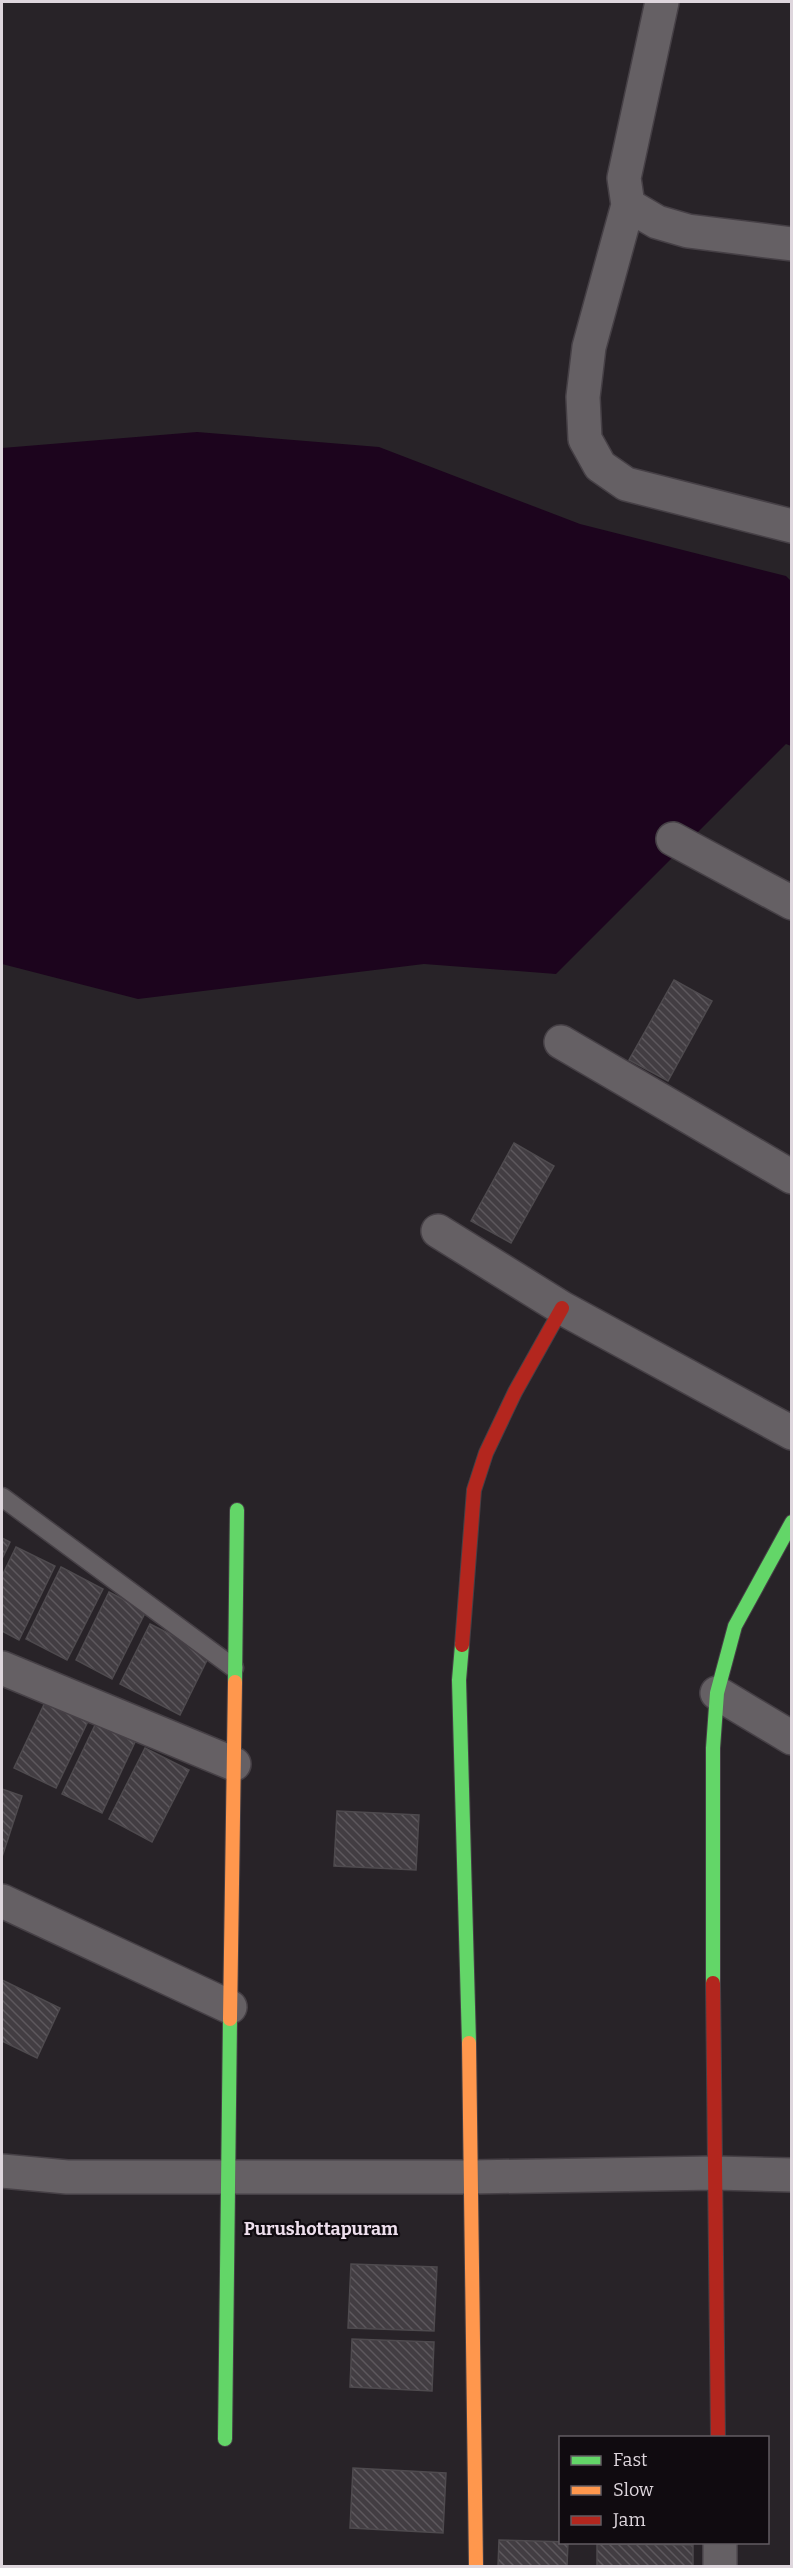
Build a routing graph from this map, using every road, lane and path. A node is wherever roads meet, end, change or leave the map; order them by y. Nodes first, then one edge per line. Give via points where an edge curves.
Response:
1 (662, 2) edge
2 (628, 205) junction
3 (792, 244) edge
4 (792, 526) edge
5 (673, 839) dead end
6 (792, 903) edge
7 (561, 1042) dead end
8 (792, 1177) edge
9 (438, 1231) dead end
10 (562, 1308) junction
11 (792, 1433) edge
12 (2, 1497) edge
13 (237, 1510) dead end
14 (792, 1522) edge
15 (2, 1668) edge
16 (234, 1668) junction
17 (717, 1692) junction
18 (792, 1738) edge
19 (234, 1764) junction
20 (2, 1901) edge
21 (230, 2007) junction
22 (2, 2170) edge
23 (715, 2173) junction
24 (792, 2175) edge
25 (227, 2176) junction
26 (472, 2177) junction
27 (718, 2436) edge
28 (225, 2439) dead end
29 (720, 2544) edge
30 (476, 2566) edge
31 (720, 2566) edge

1 - 2 street via 624,177
2 - 3 street via 657,222 688,231
2 - 4 street via 589,347 583,398 585,439 600,466 627,484
5 - 6 street
7 - 8 street
9 - 10 street
10 - 11 street
10 - 26 street via 515,1392 486,1453 474,1490 459,1680
12 - 16 lane
13 - 16 street
14 - 17 street via 735,1626
15 - 19 street
16 - 19 street
17 - 18 street
17 - 23 street via 713,1748
19 - 21 street
20 - 21 street
21 - 25 street
22 - 25 street via 67,2177
23 - 24 street
23 - 26 street
23 - 27 street
25 - 26 street
25 - 28 street
26 - 30 street
29 - 31 street

